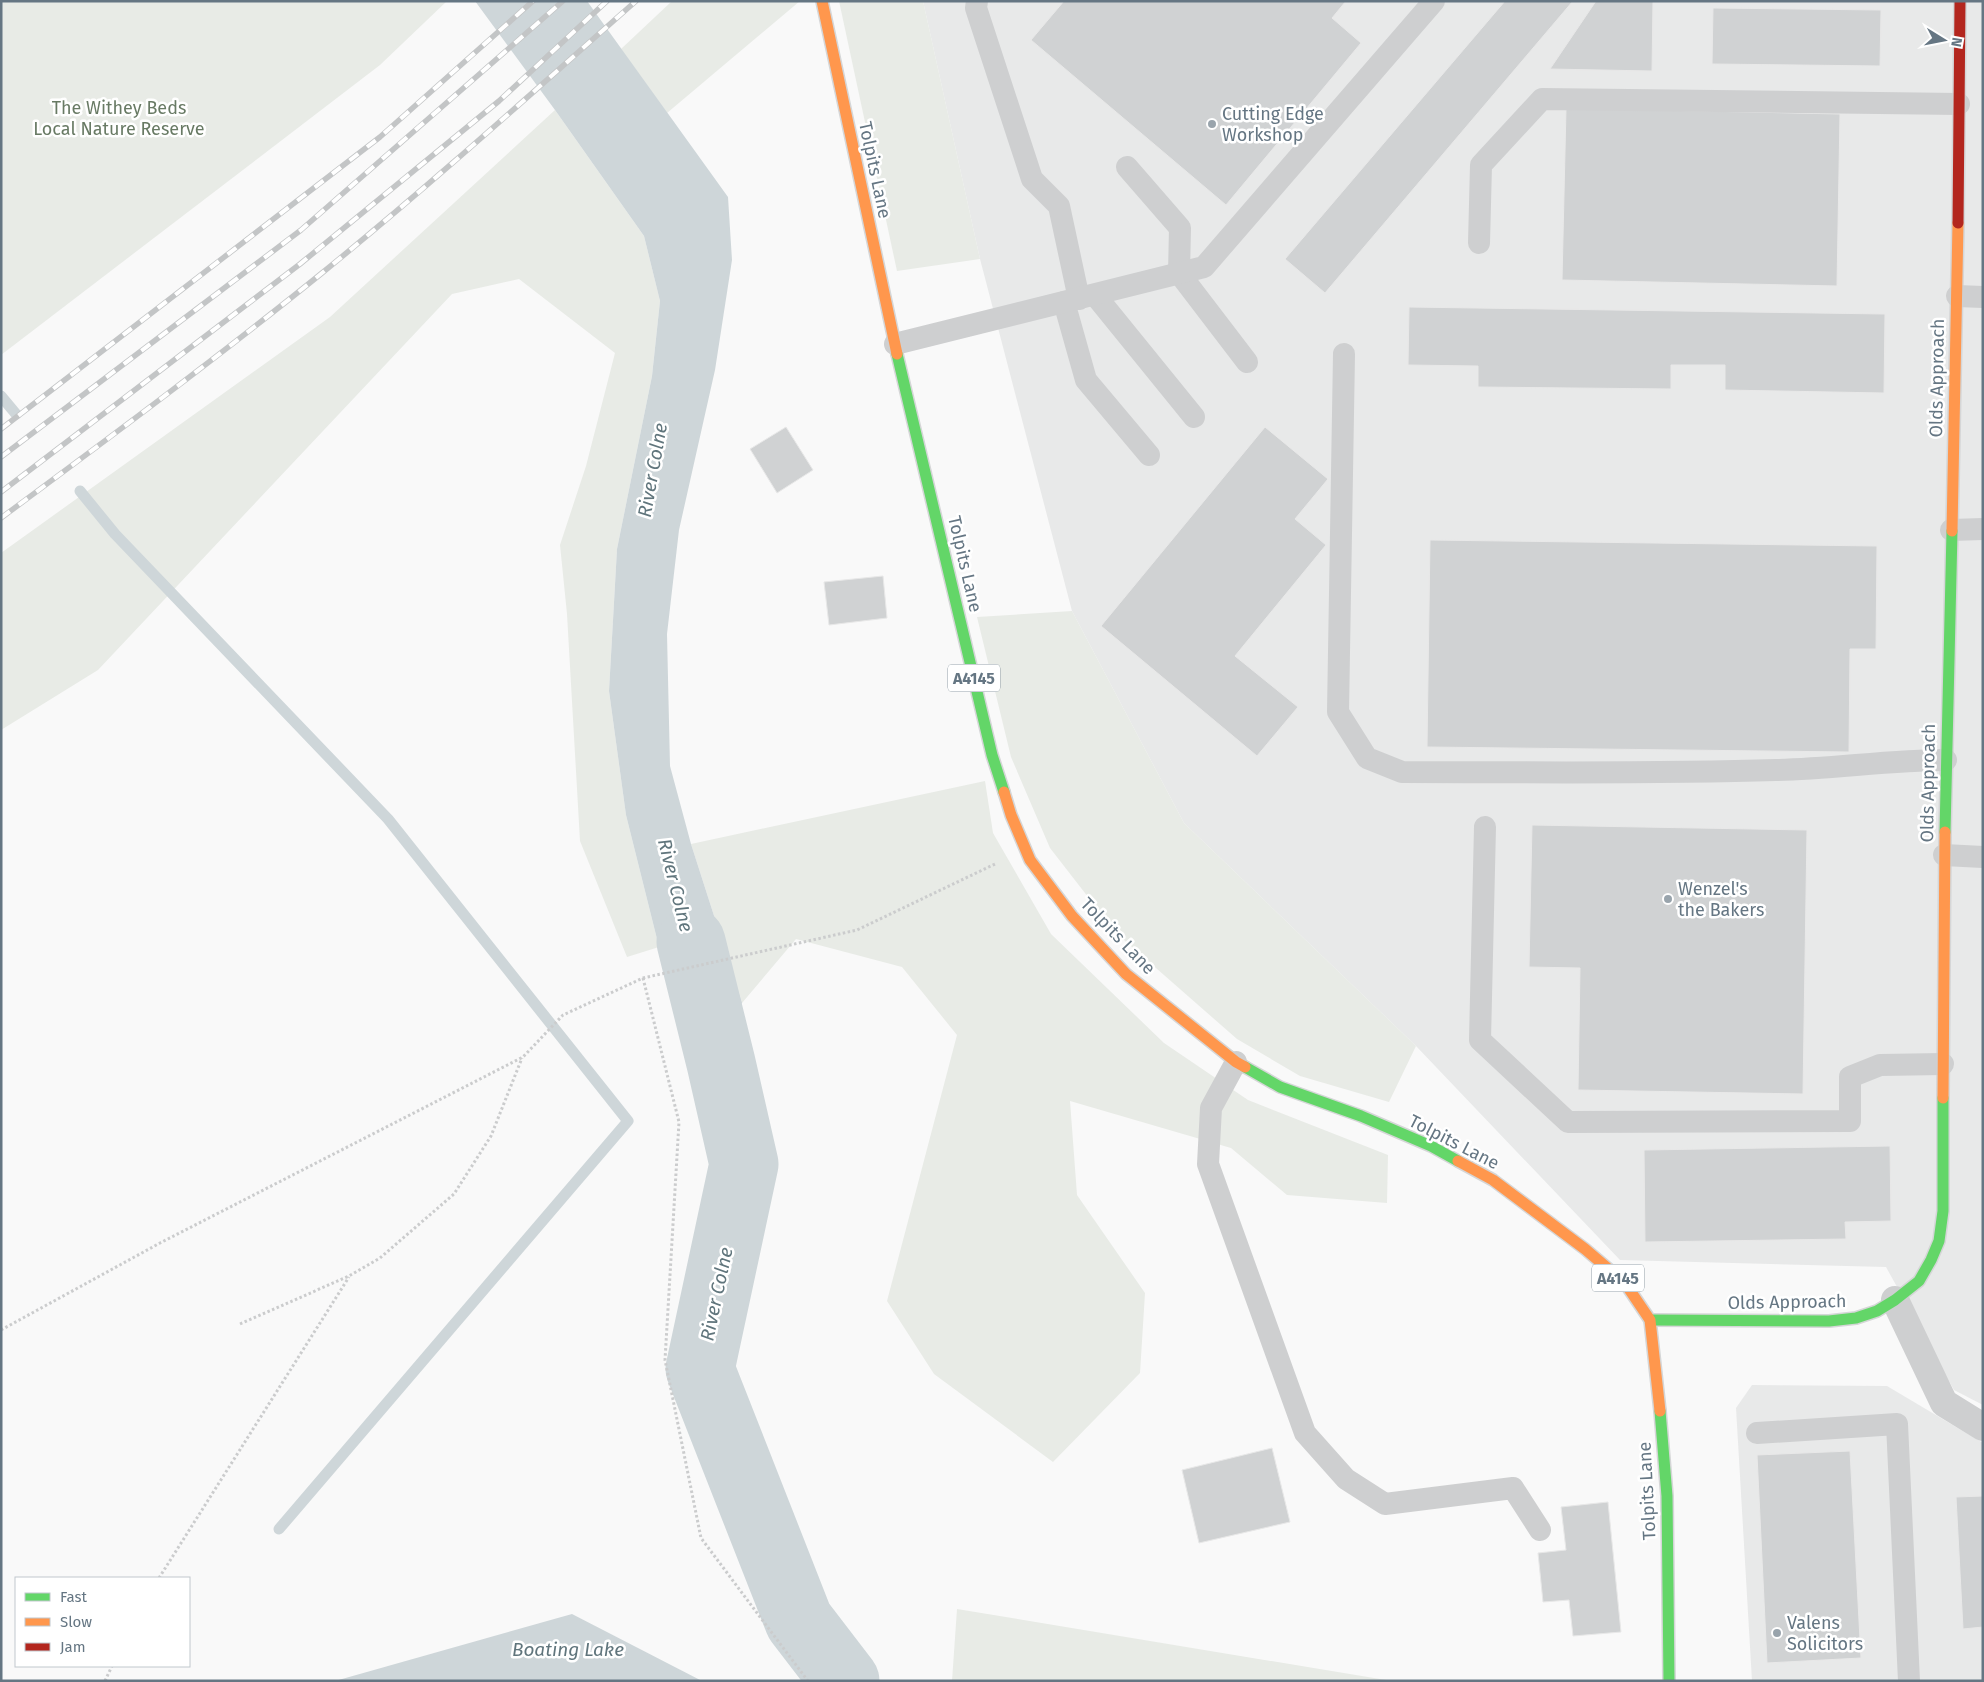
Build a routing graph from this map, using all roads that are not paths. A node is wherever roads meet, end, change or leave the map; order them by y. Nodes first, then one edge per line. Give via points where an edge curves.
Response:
1 (822, 1) edge
2 (977, 1) edge
3 (1434, 1) edge
4 (1960, 1) edge
5 (1959, 104) junction
6 (1127, 167) dead end
7 (1479, 242) dead end
8 (1180, 273) junction
9 (1957, 296) junction
10 (1983, 297) edge
11 (1079, 299) junction
12 (895, 344) junction
13 (1344, 354) dead end
14 (1247, 362) dead end
15 (1194, 417) dead end
16 (1149, 455) dead end
17 (1983, 529) edge
18 (1951, 530) junction
19 (1946, 760) junction
20 (1485, 827) dead end
21 (1944, 855) junction
22 (1983, 857) edge
23 (1236, 1062) junction
24 (1943, 1064) junction
25 (1895, 1300) junction
26 (1650, 1320) junction
27 (1983, 1426) edge
28 (1757, 1433) dead end
29 (1540, 1530) dead end
30 (1669, 1681) edge
31 (1909, 1681) edge

1 - 12 main road, Tolpits Lane / A4145
2 - 11 lane via 976,8 1032,179 1059,206
3 - 8 lane via 1204,267
4 - 5 main road, Olds Approach
5 - 7 lane via 1542,98 1481,164
5 - 9 main road, Olds Approach
6 - 8 lane via 1180,228
8 - 11 lane
8 - 14 lane
9 - 10 lane
9 - 18 main road, Olds Approach
11 - 12 lane
11 - 15 lane
11 - 16 lane via 1086,380
12 - 23 main road, Tolpits Lane / A4145 via 992,755 1011,815 1030,860 1072,916 1126,974
13 - 19 lane via 1338,712 1367,758 1402,772 1777,770
17 - 18 lane
18 - 19 main road, Olds Approach
19 - 21 main road, Olds Approach
20 - 24 lane via 1480,1040 1568,1122 1850,1121 1850,1077 1880,1065
21 - 22 lane
21 - 24 main road, Olds Approach
23 - 26 main road, Tolpits Lane / A4145 via 1280,1087 1431,1146 1493,1180 1625,1283
23 - 29 lane via 1212,1108 1208,1164 1305,1433 1346,1479 1385,1504 1513,1488
24 - 25 main road, Olds Approach via 1943,1211 1938,1241 1919,1281
25 - 26 main road, Olds Approach via 1856,1318 1829,1321
25 - 27 street via 1944,1404
26 - 30 main road, Tolpits Lane / A4145 via 1667,1496
28 - 31 lane via 1897,1424

